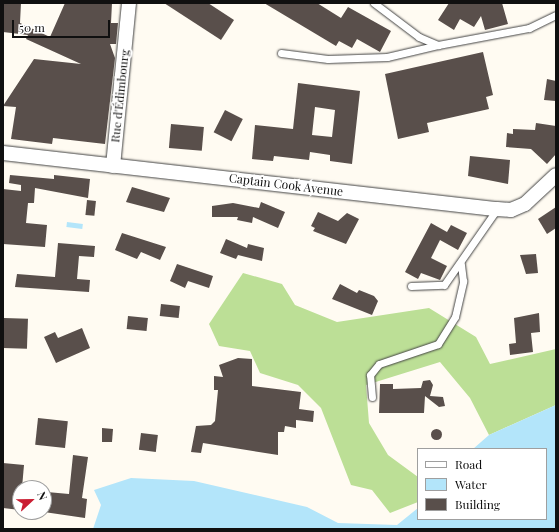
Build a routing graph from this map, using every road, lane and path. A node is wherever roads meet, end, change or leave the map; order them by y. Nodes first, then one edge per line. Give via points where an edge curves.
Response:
1 (129, 3) edge
2 (374, 3) edge
3 (556, 15) edge
4 (438, 45) junction
5 (280, 53) dead end
6 (3, 153) edge
7 (113, 166) junction
8 (556, 175) edge
9 (497, 209) junction
10 (461, 264) junction
11 (411, 286) dead end
12 (372, 397) dead end

1 - 7 street, Rue d'Édimbourg
2 - 4 lane via 419,36
3 - 4 lane via 529,28
4 - 5 lane via 387,57 328,59
6 - 7 street, Captain Cook Avenue
7 - 9 street, Captain Cook Avenue
8 - 9 street, Captain Cook Avenue via 525,204 511,210
9 - 10 lane
10 - 11 lane via 444,284
10 - 12 lane via 463,281 455,317 438,344 379,364 370,376

